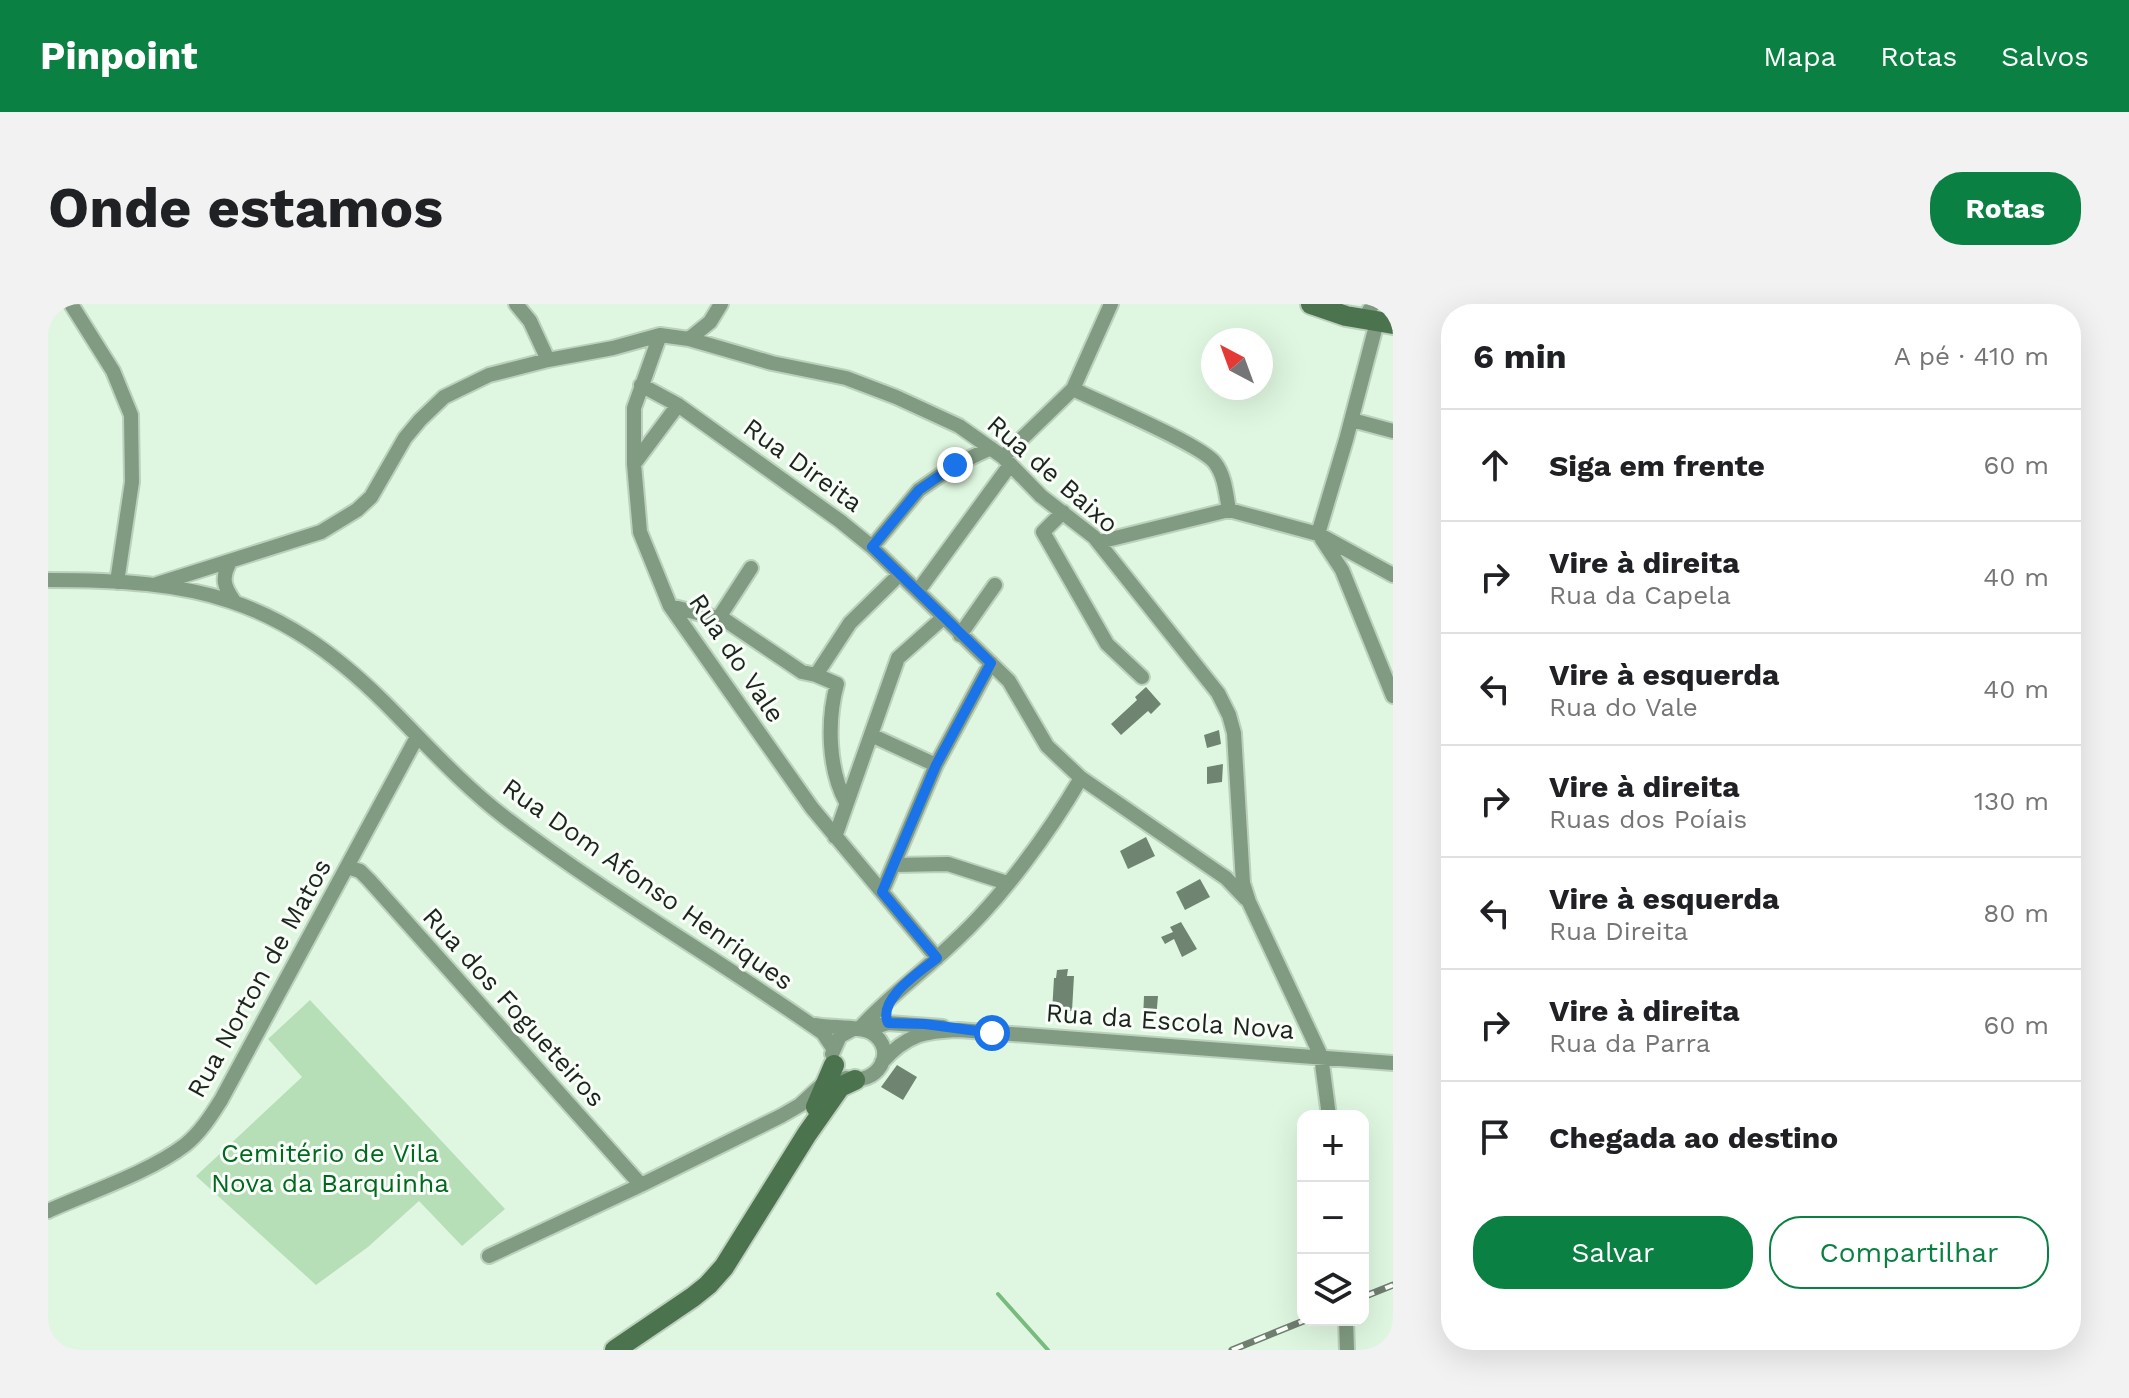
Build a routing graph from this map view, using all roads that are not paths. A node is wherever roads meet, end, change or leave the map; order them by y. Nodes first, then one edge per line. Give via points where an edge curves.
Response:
1 (71, 304) edge
2 (516, 304) edge
3 (721, 304) edge
4 (1111, 304) edge
5 (1311, 304) edge
6 (1377, 317) edge
7 (660, 335) junction
8 (689, 339) junction
9 (548, 360) junction
10 (641, 385) junction
11 (1073, 389) junction
12 (678, 405) junction
13 (1352, 420) junction
14 (1393, 431) edge
15 (1001, 457) junction
16 (634, 464) junction
17 (1229, 510) junction
18 (1063, 512) junction
19 (1318, 534) junction
20 (1099, 542) junction
21 (872, 547) junction
22 (230, 562) junction
23 (751, 568) dead end
24 (899, 575) junction
25 (1393, 575) edge
26 (48, 580) edge
27 (117, 582) junction
28 (157, 584) junction
29 (995, 585) dead end
30 (918, 591) junction
31 (234, 601) junction
32 (670, 606) junction
33 (944, 617) junction
34 (718, 619) junction
35 (960, 635) junction
36 (991, 663) junction
37 (816, 675) junction
38 (1142, 677) dead end
39 (1393, 696) edge
40 (871, 735) junction
41 (417, 737) junction
42 (936, 765) junction
43 (1081, 778) junction
44 (846, 802) junction
45 (835, 837) junction
46 (894, 865) junction
47 (347, 867) junction
48 (1007, 883) junction
49 (882, 892) junction
50 (1249, 902) junction
51 (937, 958) junction
52 (897, 991) junction
53 (810, 1023) junction
54 (888, 1023) junction
55 (859, 1029) junction
56 (959, 1030) junction
57 (1321, 1056) junction
58 (882, 1062) junction
59 (1393, 1063) edge
60 (837, 1068) junction
61 (1328, 1110) edge
62 (781, 1116) junction
63 (807, 1134) junction
64 (641, 1185) junction
65 (48, 1211) edge
66 (489, 1256) dead end
67 (1346, 1326) edge
68 (615, 1350) edge
69 (1347, 1350) edge

1 - 27 street via 113,371 131,415 132,482
2 - 9 street
3 - 8 street via 710,322
4 - 11 street
5 - 6 street
6 - 13 street
7 - 8 street, Rua de Baixo
7 - 9 street
7 - 10 street, Rua do Vale
8 - 15 street, Rua de Baixo via 846,378 959,426
9 - 22 street via 489,375 444,397 420,420 371,497 357,510 321,532
10 - 12 street, Rua Direita
10 - 16 street, Rua do Vale via 634,408
11 - 15 street
11 - 17 street via 1211,457 1222,475
12 - 16 street
12 - 21 street, Rua Direita
13 - 14 street
13 - 19 street
15 - 18 street, Rua de Baixo
15 - 21 street via 955,465 919,490
15 - 30 street
16 - 32 street, Rua do Vale via 640,532
17 - 19 street
17 - 20 street
18 - 20 street, Rua de Baixo
18 - 38 street via 1043,532 1107,644
19 - 25 street
19 - 39 street via 1342,570
20 - 50 street, Rua de Baixo via 1218,693 1229,715
21 - 24 street, Rua Direita
22 - 28 street
22 - 31 street via 223,580
23 - 34 street
24 - 30 street, Rua Direita
24 - 37 street via 850,623
26 - 27 street, Rua Dom Afonso Henriques
27 - 28 street, Rua Dom Afonso Henriques
28 - 31 street, Rua Dom Afonso Henriques
29 - 35 street
30 - 33 street, Rua Direita
31 - 41 street, Rua Dom Afonso Henriques via 320,646
32 - 34 street
32 - 45 street, Rua do Vale
33 - 35 street, Rua Direita
33 - 40 street via 898,658
34 - 37 street via 802,672
35 - 36 street, Rua Direita
36 - 42 street
36 - 43 street, Rua Direita via 1009,681 1047,746
37 - 44 street via 837,684 831,707 835,782
40 - 42 street
40 - 44 street
41 - 47 street, Rua Norton de Matos
41 - 53 street, Rua Dom Afonso Henriques via 484,801 549,851
42 - 46 street
43 - 48 street
43 - 50 street, Rua Direita via 1226,878
44 - 45 street
45 - 49 street, Rua do Vale
46 - 48 street via 948,864
46 - 49 street
47 - 64 street, Rua dos Fogueteiros via 369,880
47 - 65 street, Rua Norton de Matos via 207,1122 159,1161
48 - 51 street
49 - 51 street, Rua do Vale
50 - 57 street
51 - 52 street
52 - 54 street via 886,1010
52 - 55 street
53 - 55 street, Rua Dom Afonso Henriques
53 - 60 street, Rua Dom Afonso Henriques via 823,1033
54 - 55 street
54 - 56 street
55 - 58 street via 878,1039
55 - 60 street via 840,1036
56 - 57 street, Rua da Escola Nova
56 - 58 street, Rua da Escola Nova via 907,1039
57 - 59 street, Rua da Escola Nova
57 - 61 street
58 - 60 street via 872,1076
60 - 62 street
60 - 62 street via 800,1105
60 - 63 street
60 - 63 street via 840,1087
62 - 64 street
63 - 68 street via 708,1285
64 - 66 street
67 - 69 street

